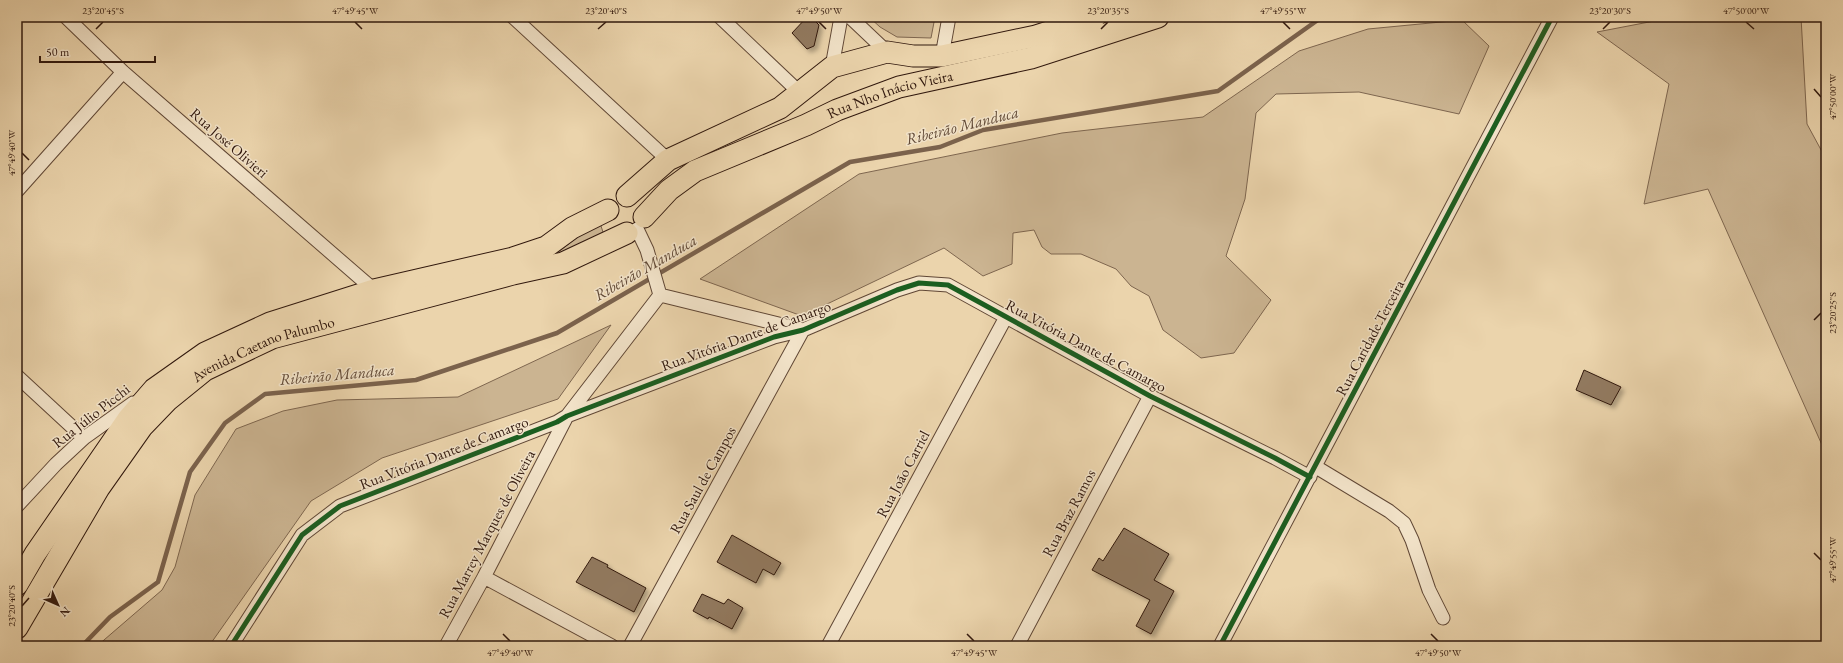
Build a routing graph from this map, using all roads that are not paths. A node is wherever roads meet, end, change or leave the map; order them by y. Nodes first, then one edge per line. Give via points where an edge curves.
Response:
1 (66, 17) edge
2 (513, 17) edge
3 (720, 17) edge
4 (841, 17) edge
5 (850, 17) edge
6 (950, 17) edge
7 (1095, 17) edge
8 (1158, 17) edge
9 (1552, 17) edge
10 (887, 52) junction
11 (942, 56) junction
12 (832, 67) junction
13 (123, 72) junction
14 (899, 87) junction
15 (799, 92) junction
16 (668, 160) junction
17 (19, 185) edge
18 (627, 196) junction
19 (608, 210) junction
20 (636, 226) junction
21 (658, 289) junction
22 (374, 290) junction
23 (1006, 317) junction
24 (803, 330) junction
25 (17, 376) edge
26 (154, 389) junction
27 (1150, 396) junction
28 (567, 416) junction
29 (84, 438) junction
30 (1313, 472) junction
31 (17, 506) edge
32 (484, 577) junction
33 (17, 585) edge
34 (1444, 618) dead end
35 (17, 628) edge
36 (231, 646) edge
37 (446, 646) edge
38 (612, 646) edge
39 (630, 646) edge
40 (828, 646) edge
41 (1017, 646) edge
42 (1220, 646) edge

1 - 13 street, Rua José Olivieri
2 - 16 street
3 - 15 street
4 - 12 street
5 - 10 street
6 - 11 street
7 - 11 main road, Rua Nho Inácio Vieira via 1036,36
8 - 14 main road, Rua Nho Inácio Vieira via 1031,58
9 - 30 street, Rua Caridade Terceira
10 - 11 main road, Rua Nho Inácio Vieira via 913,56
10 - 12 main road, Rua Nho Inácio Vieira
10 - 14 main road via 893,58 897,69
12 - 15 main road, Rua Nho Inácio Vieira
13 - 17 street
13 - 22 street, Rua José Olivieri
14 - 20 main road, Rua Nho Inácio Vieira via 837,110 806,126 696,171 669,190
15 - 16 main road, Rua Nho Inácio Vieira via 780,108
16 - 18 main road, Rua Nho Inácio Vieira
18 - 19 main road via 616,199
18 - 20 main road via 641,205
19 - 20 main road via 611,226 621,233
19 - 22 main road, Avenida Caetano Palumbo via 572,228 546,247 513,258
20 - 21 street via 647,250
20 - 35 main road, Avenida Caetano Palumbo via 563,263 272,338 205,370 168,400 142,427 98,488
21 - 24 street
21 - 28 street, Rua Marrey Marques de Oliveira
22 - 26 main road, Avenida Caetano Palumbo via 263,326 205,353
23 - 24 street, Rua Vitória Dante de Camargo via 948,285 919,283
23 - 27 street, Rua Vitória Dante de Camargo
23 - 40 street, Rua João Carriel
24 - 28 street, Rua Vitória Dante de Camargo via 774,337
24 - 39 street, Rua Saul de Campos
25 - 29 street
26 - 29 street, Rua Júlio Picchi
26 - 33 main road, Avenida Caetano Palumbo via 128,419 35,554
27 - 30 street, Rua Vitória Dante de Camargo via 1275,458
27 - 41 street, Rua Braz Ramos
28 - 32 street, Rua Marrey Marques de Oliveira
28 - 36 street, Rua Vitória Dante de Camargo via 340,506 302,535
29 - 31 street, Rua Júlio Picchi
30 - 34 street, Rua Vitória Dante de Camargo via 1388,511 1404,523 1429,590
30 - 42 street, Rua Caridade Terceira
32 - 37 street, Rua Marrey Marques de Oliveira
32 - 38 street

